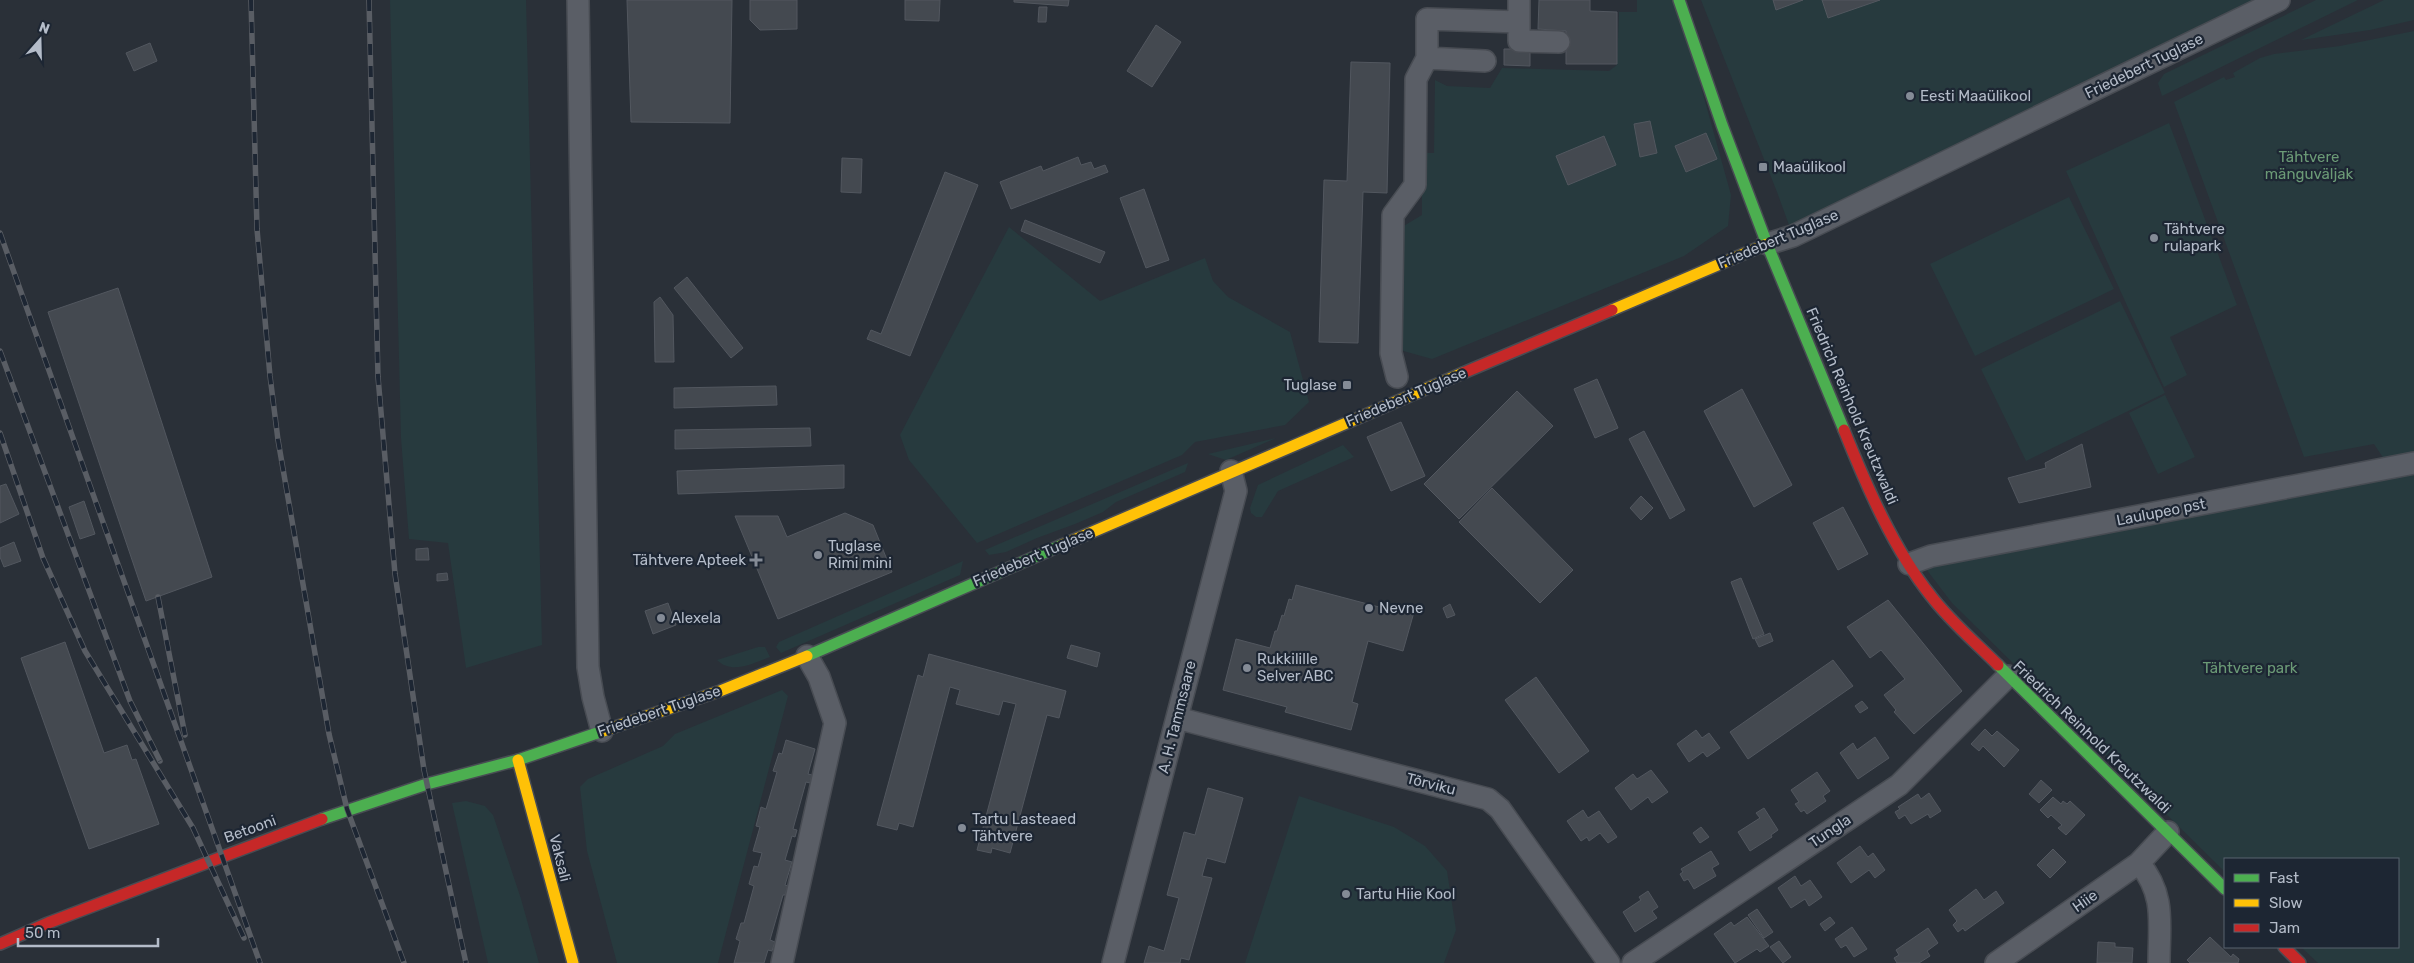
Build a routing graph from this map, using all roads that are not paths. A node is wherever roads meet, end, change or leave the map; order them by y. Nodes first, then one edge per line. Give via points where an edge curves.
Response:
1 (578, 0) edge
2 (1519, 0) edge
3 (1679, 0) edge
4 (2278, 0) edge
5 (1519, 22) junction
6 (1559, 42) dead end
7 (1427, 58) junction
8 (1485, 61) dead end
9 (1767, 244) junction
10 (1397, 377) dead end
11 (2414, 463) edge
12 (1231, 471) junction
13 (1909, 564) junction
14 (807, 656) junction
15 (2008, 676) junction
16 (1177, 718) junction
17 (602, 731) junction
18 (518, 760) junction
19 (2168, 832) junction
20 (2139, 863) junction
21 (2224, 888) edge
22 (0, 944) edge
23 (2285, 948) edge
24 (573, 963) edge
25 (782, 963) edge
26 (1113, 963) edge
27 (1609, 963) edge
28 (1633, 963) edge
29 (1996, 963) edge
30 (2159, 963) edge
31 (2300, 963) edge

1 - 17 street via 588,667
2 - 5 street
3 - 9 street, Friedrich Reinhold Kreutzwaldi
4 - 9 street, Friedebert Tuglase via 1793,236
5 - 6 street via 1519,41
5 - 7 street via 1427,19
7 - 8 street
7 - 10 street via 1416,79 1415,185 1393,214 1391,353
9 - 12 street, Friedebert Tuglase
9 - 13 street, Friedrich Reinhold Kreutzwaldi via 1866,484
11 - 13 street, Laulupeo pst via 1940,554
12 - 14 street, Friedebert Tuglase
12 - 16 street, A. H. Tammsaare via 1236,491
13 - 15 street, Friedrich Reinhold Kreutzwaldi via 1931,597
14 - 17 street, Friedebert Tuglase via 720,691
14 - 25 street via 819,677 834,723
15 - 19 street, Friedrich Reinhold Kreutzwaldi
15 - 28 street, Tungla via 1899,785
16 - 26 street, A. H. Tammsaare
16 - 27 street, Tõrviku via 1488,799 1500,809
17 - 18 street, Friedebert Tuglase
18 - 22 street, Betooni via 348,809
18 - 24 street, Vaksali
19 - 20 street, Hiie
19 - 21 street, Friedrich Reinhold Kreutzwaldi
20 - 29 street, Hiie
20 - 30 street via 2151,878 2159,900
23 - 31 street

